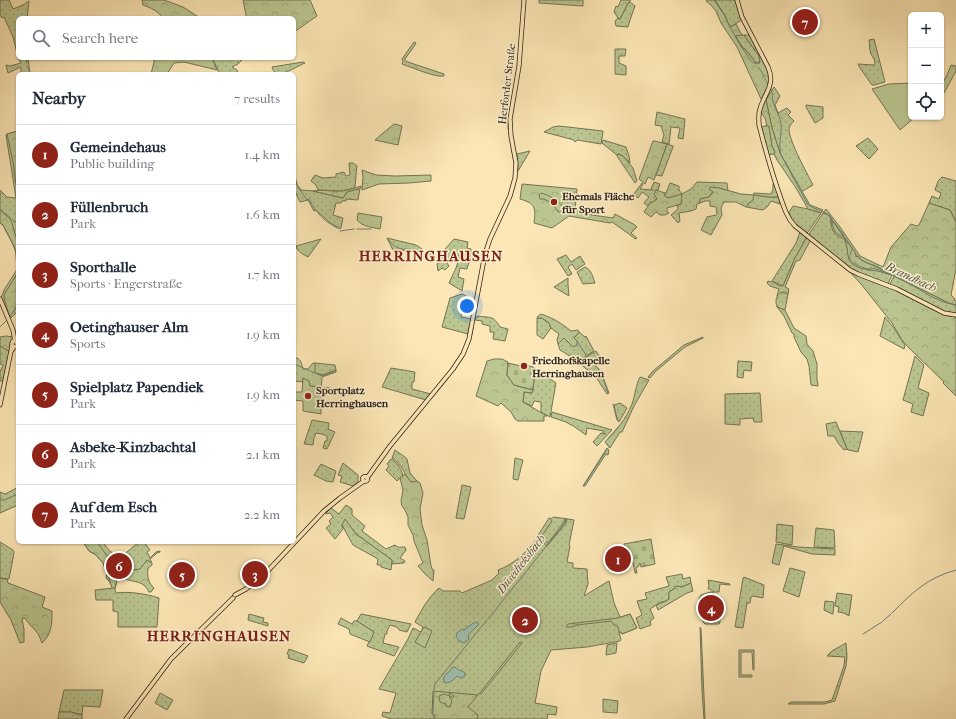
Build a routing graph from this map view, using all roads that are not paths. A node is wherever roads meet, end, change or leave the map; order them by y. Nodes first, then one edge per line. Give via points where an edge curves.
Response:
1 (524, 0) edge
2 (737, 0) edge
3 (0, 299) edge
4 (956, 315) edge
5 (0, 405) edge
6 (296, 540) edge
7 (293, 544) edge
8 (126, 719) edge

1 - 6 main road, Herforder Straße via 520,58 510,119 516,173 510,196 493,232 483,262 472,329 464,351 449,375 365,479 324,511
2 - 4 main road via 742,17 770,71 770,86 758,114 759,125 775,183 790,220 850,270 944,313
3 - 5 main road via 13,333 14,344
7 - 8 main road, Herforder Straße via 257,581 234,597 171,659

